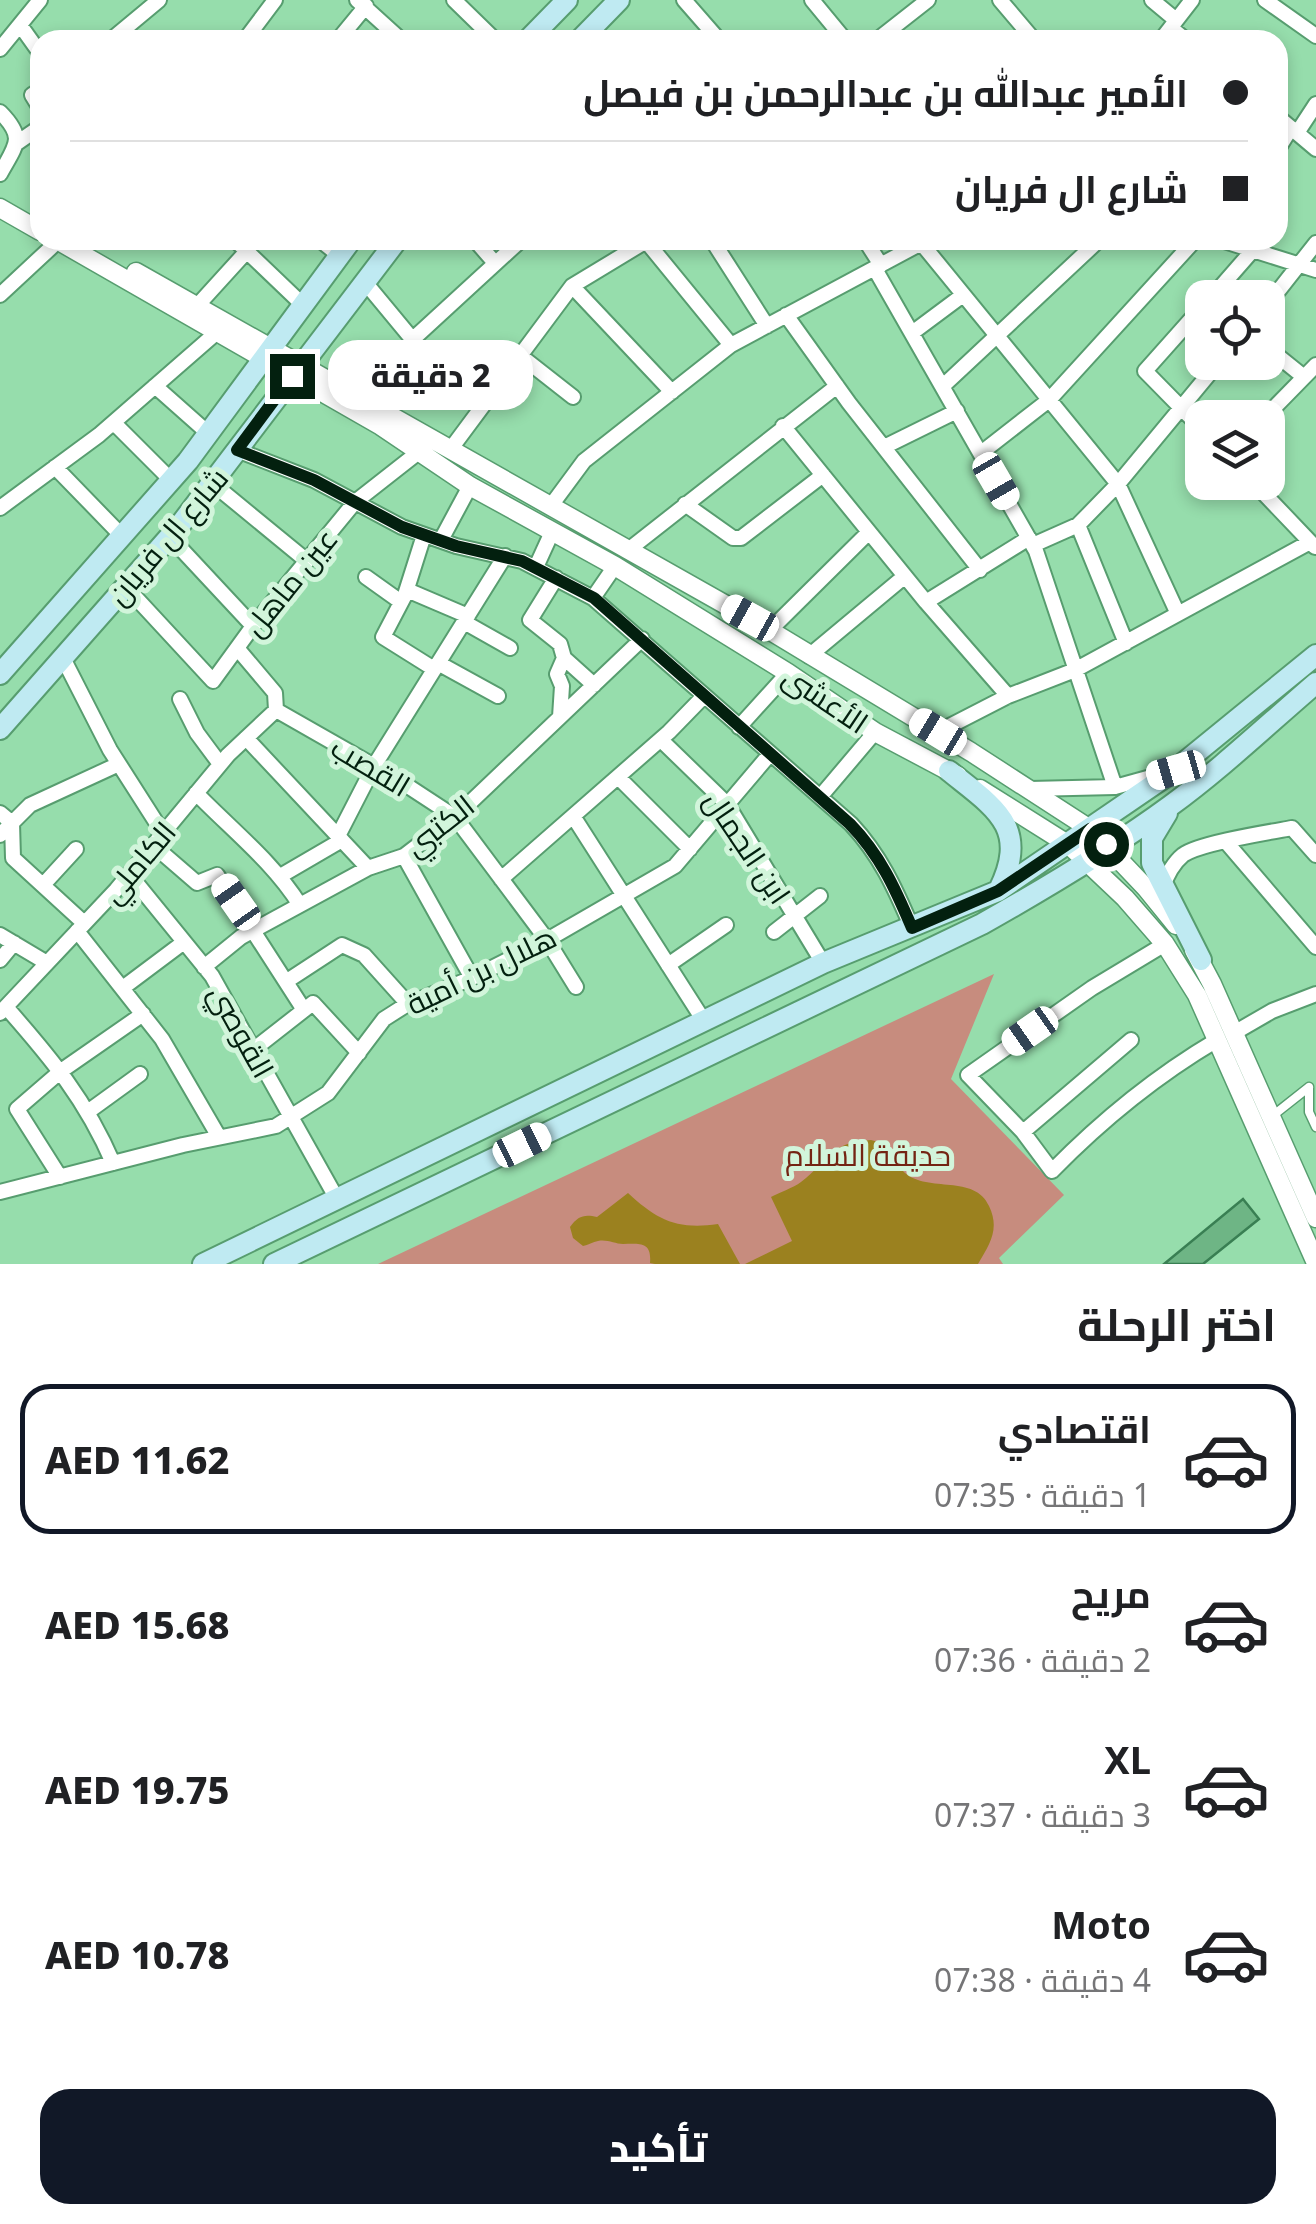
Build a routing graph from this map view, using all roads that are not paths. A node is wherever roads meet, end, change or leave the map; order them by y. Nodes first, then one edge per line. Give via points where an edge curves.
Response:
1 (40, 0) edge
2 (130, 0) edge
3 (159, 0) edge
4 (275, 0) edge
5 (454, 0) edge
6 (619, 0) edge
7 (684, 0) edge
8 (812, 0) edge
9 (928, 0) edge
10 (1000, 0) edge
11 (1152, 0) edge
12 (1192, 0) edge
13 (1265, 0) edge
14 (361, 2) edge
15 (554, 4) edge
16 (1286, 6) edge
17 (146, 12) junction
18 (20, 25) junction
19 (1170, 29) edge
20 (124, 30) edge
21 (252, 30) edge
22 (344, 30) edge
23 (390, 30) edge
24 (484, 30) edge
25 (535, 30) edge
26 (590, 30) edge
27 (710, 30) edge
28 (837, 30) edge
29 (890, 30) edge
30 (1026, 30) edge
31 (1316, 36) edge
32 (30, 39) edge
33 (0, 50) edge
34 (1316, 104) edge
35 (0, 112) edge
36 (1288, 126) edge
37 (1294, 131) junction
38 (30, 135) edge
39 (1288, 137) edge
40 (18, 143) junction
41 (1316, 149) edge
42 (0, 174) edge
43 (1, 206) edge
44 (30, 215) edge
45 (30, 225) edge
46 (1316, 243) edge
47 (47, 250) edge
48 (75, 250) edge
49 (97, 250) edge
50 (344, 250) edge
51 (388, 250) edge
52 (484, 250) edge
53 (510, 250) edge
54 (631, 250) edge
55 (655, 250) edge
56 (718, 250) edge
57 (870, 250) edge
58 (909, 250) edge
59 (930, 250) edge
60 (1089, 250) edge
61 (1186, 250) edge
62 (1253, 250) joint
63 (246, 251) joint
64 (495, 263) junction
65 (1300, 264) junction
66 (878, 267) junction
67 (1316, 270) edge
68 (1226, 280) edge
69 (364, 281) junction
70 (1285, 283) edge
71 (572, 286) junction
72 (0, 295) edge
73 (963, 295) junction
74 (196, 306) junction
75 (304, 306) junction
76 (786, 316) junction
77 (1185, 325) edge
78 (767, 326) junction
79 (216, 333) junction
80 (912, 333) junction
81 (996, 335) junction
82 (412, 340) junction
83 (731, 345) junction
84 (268, 354) junction
85 (522, 357) junction
86 (1285, 362) edge
87 (1316, 365) edge
88 (297, 371) junction
89 (1304, 378) junction
90 (1205, 380) edge
91 (155, 386) junction
92 (451, 386) dead end
93 (838, 386) junction
94 (944, 386) junction
95 (672, 392) junction
96 (573, 397) dead end
97 (1049, 400) junction
98 (1282, 400) edge
99 (1182, 408) junction
100 (957, 411) junction
101 (1185, 411) edge
102 (114, 422) junction
103 (783, 426) junction
104 (208, 433) junction
105 (884, 447) junction
106 (237, 450) junction
107 (450, 450) junction
108 (420, 451) junction
109 (980, 453) junction
110 (56, 468) junction
111 (823, 475) junction
112 (171, 480) junction
113 (212, 483) junction
114 (1118, 484) junction
115 (470, 486) junction
116 (1270, 500) edge
117 (356, 502) junction
118 (686, 504) junction
119 (550, 507) junction
120 (0, 508) edge
121 (1078, 525) junction
122 (552, 532) junction
123 (869, 532) junction
124 (424, 534) junction
125 (122, 536) junction
126 (170, 537) junction
127 (441, 540) junction
128 (1030, 542) junction
129 (1313, 545) edge
130 (627, 551) junction
131 (505, 556) junction
132 (307, 560) junction
133 (615, 566) junction
134 (536, 567) junction
135 (980, 570) junction
136 (366, 576) dead end
137 (905, 576) junction
138 (556, 578) junction
139 (126, 587) junction
140 (404, 596) junction
141 (594, 598) junction
142 (926, 602) junction
143 (1178, 614) junction
144 (466, 619) junction
145 (253, 626) junction
146 (769, 631) junction
147 (642, 639) junction
148 (1126, 643) junction
149 (237, 648) junction
150 (510, 648) dead end
151 (1316, 655) edge
152 (808, 656) junction
153 (63, 658) junction
154 (564, 658) junction
155 (437, 666) junction
156 (1076, 670) junction
157 (788, 672) junction
158 (0, 674) edge
159 (1316, 683) edge
160 (594, 685) junction
161 (498, 696) dead end
162 (704, 696) junction
163 (1008, 696) junction
164 (180, 699) dead end
165 (276, 710) junction
166 (560, 718) junction
167 (739, 727) junction
168 (0, 729) edge
169 (875, 732) junction
170 (938, 732) junction
171 (246, 738) junction
172 (661, 740) junction
173 (770, 754) junction
174 (119, 764) junction
175 (220, 764) junction
176 (374, 766) junction
177 (1176, 770) junction
178 (948, 771) junction
179 (618, 777) junction
180 (1115, 787) junction
181 (1030, 790) junction
182 (196, 793) junction
183 (820, 797) junction
184 (727, 804) junction
185 (1172, 804) junction
186 (573, 816) junction
187 (455, 817) junction
188 (6, 818) edge
189 (1090, 829) junction
190 (0, 835) edge
191 (340, 838) junction
192 (158, 839) junction
193 (1227, 842) junction
194 (1070, 845) junction
195 (1109, 848) junction
196 (76, 849) dead end
197 (690, 849) junction
198 (404, 856) junction
199 (1316, 856) edge
200 (1089, 862) junction
201 (368, 868) junction
202 (129, 874) junction
203 (282, 876) junction
204 (501, 879) junction
205 (43, 885) junction
206 (998, 891) junction
207 (624, 896) junction
208 (820, 896) dead end
209 (1162, 896) junction
210 (300, 905) junction
211 (795, 915) junction
212 (726, 924) dead end
213 (81, 927) junction
214 (912, 928) junction
215 (255, 930) junction
216 (774, 932) dead end
217 (0, 935) edge
218 (548, 940) junction
219 (184, 942) junction
220 (14, 943) junction
221 (1165, 944) junction
222 (1316, 947) edge
223 (0, 960) edge
224 (1201, 960) joint
225 (47, 963) junction
226 (823, 963) junction
227 (668, 964) junction
228 (204, 967) junction
229 (472, 978) junction
230 (287, 982) junction
231 (124, 987) junction
232 (576, 987) dead end
233 (1316, 994) edge
234 (408, 1004) junction
235 (3, 1010) edge
236 (304, 1010) junction
237 (143, 1014) junction
238 (704, 1021) junction
239 (1226, 1036) junction
240 (1131, 1040) dead end
241 (253, 1050) junction
242 (359, 1054) junction
243 (62, 1070) junction
244 (140, 1074) dead end
245 (88, 1111) junction
246 (1271, 1117) junction
247 (290, 1118) junction
248 (1316, 1127) edge
249 (1023, 1132) junction
250 (219, 1137) junction
251 (112, 1164) junction
252 (60, 1177) junction
253 (0, 1192) edge
254 (337, 1199) junction
255 (1316, 1218) edge
256 (1316, 1263) edge
257 (203, 1264) edge
258 (274, 1264) edge

1 - 18 street
2 - 17 street
3 - 17 street
4 - 21 street
5 - 24 street
6 - 26 main road
7 - 27 street
8 - 28 street
9 - 29 street
10 - 30 street
11 - 19 street
12 - 19 street
13 - 16 street
14 - 22 street
14 - 23 street
15 - 25 main road
16 - 31 street
17 - 20 street
18 - 32 street
18 - 33 street
34 - 37 street
35 - 40 street via 16,128
36 - 37 street
37 - 39 street
37 - 41 street
38 - 40 street
40 - 42 street
43 - 44 street
43 - 45 street
46 - 65 street
47 - 72 street
48 - 79 street, الأعشى
49 - 74 street, الأعشى
50 - 75 main road, شارع ال فريان
51 - 69 main road, شارع ال فريان
52 - 64 street
53 - 64 street
54 - 71 street
55 - 83 street
56 - 78 street
57 - 66 street
58 - 66 street
59 - 73 street
60 - 81 street
61 - 97 street
62 - 65 street
62 - 68 street
63 - 74 street
63 - 75 street
64 - 82 street
65 - 67 street
65 - 70 street
66 - 76 street
66 - 80 street
69 - 82 street
69 - 88 main road, شارع ال فريان
71 - 85 street
71 - 95 street
73 - 80 street
73 - 81 street
74 - 84 street, الأعشى
75 - 84 main road, شارع ال فريان
76 - 78 street
76 - 93 street
77 - 99 street via 1145,371
78 - 83 street
79 - 84 street, الأعشى
79 - 91 street
80 - 94 street
81 - 94 street
81 - 97 street
82 - 92 street
83 - 95 street
84 - 88 street, الأعشى
84 - 104 main road, شارع ال فريان
85 - 96 street
85 - 107 street
86 - 89 street
87 - 89 street
88 - 106 main road, شارع ال فريان
88 - 107 street, الأعشى
88 - 108 street, الأعشى
89 - 98 street
90 - 99 street
91 - 102 street
91 - 104 street
93 - 103 street
93 - 105 street
94 - 100 street
95 - 119 street via 584,461
97 - 109 street
97 - 114 street
99 - 101 street
99 - 114 street
100 - 105 street
100 - 109 street
102 - 110 street
102 - 112 street
103 - 111 street
103 - 118 street
104 - 112 main road, شارع ال فريان
105 - 135 street
106 - 113 main road, شارع ال فريان
106 - 117 street
107 - 119 street, الأعشى
108 - 115 street, الأعشى
108 - 117 street, عين ماهل
109 - 128 street
110 - 120 street
110 - 125 street
111 - 118 street via 741,538
111 - 123 street
112 - 125 main road, شارع ال فريان
113 - 126 main road, شارع ال فريان
113 - 132 street
114 - 121 street
114 - 143 street
115 - 122 street, الأعشى
115 - 127 street
116 - 129 street
117 - 124 street
117 - 132 street, عين ماهل
118 - 130 street
119 - 130 street, الأعشى
121 - 128 street
121 - 148 street
122 - 133 street, الأعشى
122 - 134 street
123 - 137 street
123 - 146 street
124 - 127 street
124 - 140 street
125 - 158 main road, شارع ال فريان
126 - 139 main road, شارع ال فريان
126 - 145 street
127 - 131 street
128 - 135 street
128 - 156 street
129 - 143 street
130 - 146 street, الأعشى
131 - 134 street
131 - 144 street
132 - 145 street, عين ماهل
133 - 141 street
133 - 157 street, الأعشى
134 - 138 street
135 - 142 street
136 - 140 street
137 - 142 street
137 - 152 street
138 - 141 street
138 - 154 street via 530,620 560,644
139 - 149 street, عين ماهل via 213,681
139 - 153 main road, شارع ال فريان
140 - 144 street
140 - 155 street via 383,637
141 - 147 street
142 - 163 street
143 - 148 street
144 - 150 street
144 - 155 street
145 - 149 street, عين ماهل
146 - 152 street, الأعشى
147 - 160 street, الكتبي
147 - 162 street
148 - 156 street
149 - 165 street via 274,693
151 - 177 main road
152 - 170 street, الأعشى
153 - 168 main road, شارع ال فريان
153 - 174 street
154 - 160 street
154 - 166 street via 556,674
155 - 161 street
155 - 176 street
156 - 163 street
156 - 180 street
157 - 167 street
157 - 169 street, الأعشى
159 - 185 main road
160 - 166 street, الكتبي
162 - 167 street
162 - 172 street
163 - 170 street
164 - 175 street
165 - 171 street, الكاملي
165 - 176 street, القصب
166 - 187 street, الكتبي
167 - 173 street
169 - 178 street, الأعشى
169 - 183 street
170 - 181 street, الأعشى
171 - 175 street, الكاملي
171 - 191 street
172 - 179 street
172 - 184 street, ابن الجمال
173 - 183 street
173 - 184 street, هلال بن أمية
174 - 188 street
174 - 192 street
175 - 182 street, الكاملي
176 - 187 street, القصب
176 - 191 street
177 - 180 street
177 - 189 main road
178 - 194 street, الأعشى
178 - 206 main road via 986,801 1010,834 1013,855
179 - 186 street
179 - 197 street
180 - 181 street
181 - 189 street, الأعشى
182 - 192 street, الكاملي
182 - 203 street
183 - 214 street via 871,846
184 - 197 street, هلال بن أمية
184 - 211 street, ابن الجمال
185 - 195 main road
185 - 209 main road via 1150,850
186 - 204 street
186 - 207 street
187 - 198 street, الكتبي
187 - 204 street, القصب
188 - 190 street
188 - 205 street via 12,858
189 - 194 main road
189 - 195 street, الأعشى
191 - 201 street
191 - 203 street
192 - 202 street, الكاملي
192 - 215 street via 198,883 217,875
193 - 199 street via 1292,828
193 - 209 street via 1184,854
193 - 222 street
194 - 200 street, الأعشى
194 - 206 main road
195 - 200 main road
195 - 209 street, الأعشى
196 - 205 street
197 - 207 street, هلال بن أمية via 675,866
198 - 201 street, الكتبي
198 - 229 street
200 - 221 street, الأعشى
200 - 258 main road via 982,924
201 - 210 street, الكتبي
202 - 213 street, الكاملي
202 - 219 street, القوصي
203 - 210 street
204 - 218 street, القصب
205 - 213 street
206 - 214 main road
207 - 218 street, هلال بن أمية
207 - 227 street
208 - 211 street
209 - 224 main road
210 - 215 street, الكتبي
211 - 216 street
211 - 226 street, ابن الجمال
212 - 227 street
213 - 225 street, الكاملي
213 - 231 street
214 - 226 main road
215 - 228 street, الكتبي
215 - 230 street
217 - 220 street
218 - 229 street, هلال بن أمية
218 - 232 street, القصب
219 - 228 street, القوصي
219 - 231 street
220 - 223 street
220 - 225 street
221 - 239 street, الأعشى
221 - 249 street via 968,1075
224 - 239 street, الأعشى
225 - 235 street, الكاملي
226 - 238 main road
227 - 238 street
228 - 241 street, القوصي
229 - 234 street, هلال بن أمية
230 - 234 street via 342,945 364,954
230 - 236 street
231 - 237 street
233 - 239 street
234 - 242 street, هلال بن أمية via 384,1019
235 - 243 street
236 - 241 street
236 - 242 street via 313,1003
237 - 243 street
237 - 250 street
238 - 254 main road
239 - 246 street, الأعشى
239 - 249 street via 1182,1060 1052,1170
239 - 256 street, الأعشى
240 - 249 street
241 - 247 street, القوصي
242 - 247 street, هلال بن أمية via 328,1093
243 - 245 street
243 - 252 street via 17,1108
244 - 245 street
245 - 251 street
246 - 248 lane via 1309,1087
246 - 255 street, الأعشى
247 - 250 street, هلال بن أمية
247 - 254 street, القوصي
250 - 251 street, هلال بن أمية
251 - 252 street, هلال بن أمية
252 - 253 street, هلال بن أمية
254 - 257 main road

